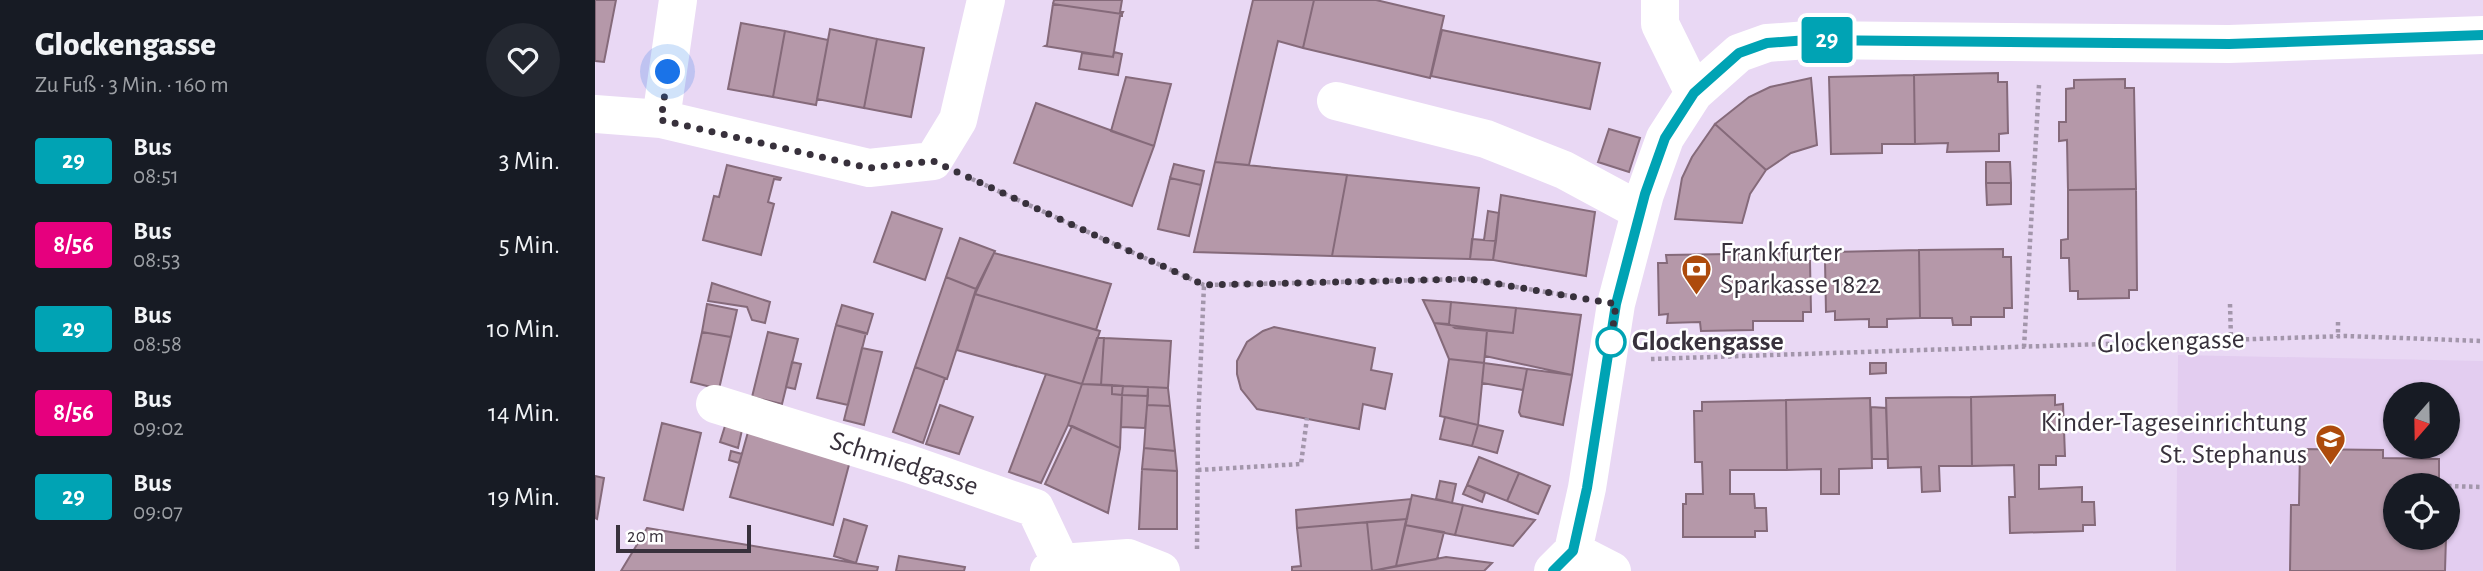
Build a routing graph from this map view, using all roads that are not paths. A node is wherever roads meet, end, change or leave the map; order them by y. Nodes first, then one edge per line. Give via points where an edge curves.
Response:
1 (678, 0) edge
2 (986, 0) edge
3 (1660, 0) edge
4 (2483, 35) edge
5 (1694, 93) junction
6 (1336, 101) dead end
7 (595, 114) edge
8 (661, 120) junction
9 (1640, 211) junction
10 (715, 404) dead end
11 (1563, 561) edge
12 (1055, 567) edge
13 (1161, 571) edge
14 (1612, 571) edge

1 - 8 street
2 - 8 street via 958,120 933,161 869,168
3 - 5 street via 1660,24
4 - 5 street via 2229,44 1767,43 1739,53
5 - 9 street via 1665,138
6 - 9 street via 1486,139 1565,170
7 - 8 street
9 - 11 street via 1616,304 1587,488
10 - 12 street, Schmiedgasse via 1035,508
11 - 14 street
12 - 13 street via 1128,558

